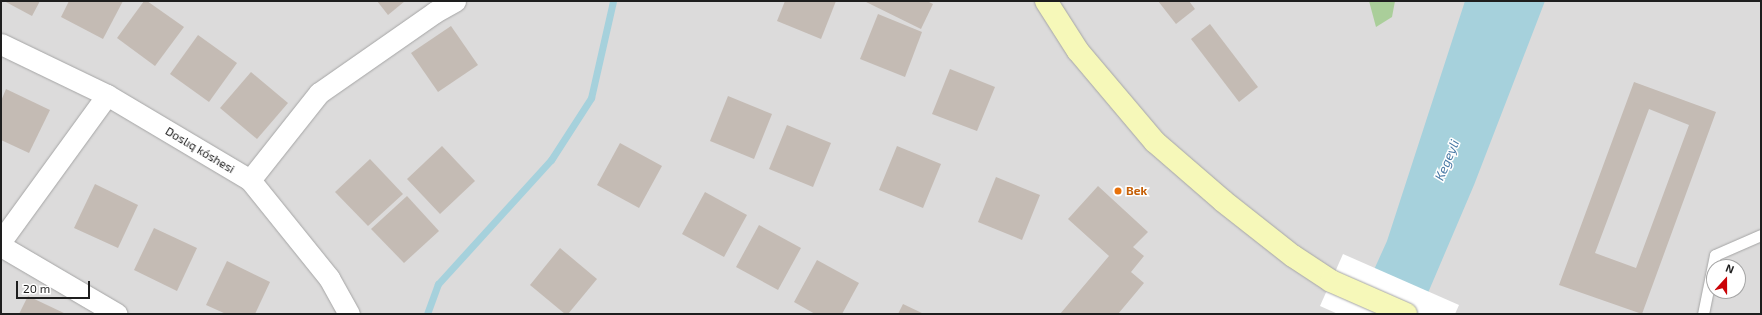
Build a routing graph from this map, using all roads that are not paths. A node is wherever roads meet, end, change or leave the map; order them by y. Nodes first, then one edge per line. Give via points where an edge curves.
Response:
1 (455, 1) edge
2 (1045, 2) edge
3 (1, 44) edge
4 (107, 95) junction
5 (250, 180) junction
6 (1761, 235) edge
7 (1, 241) edge
8 (1, 246) edge
9 (116, 314) edge
10 (349, 314) edge
11 (1406, 314) edge
12 (1703, 314) edge

1 - 5 street via 435,12 319,93
2 - 11 main road via 1078,51 1155,142 1223,202 1293,256 1331,280
3 - 4 street, Doslıq kóshesi
4 - 5 street, Doslıq kóshesi
4 - 7 street
5 - 10 street, Doslıq kóshesi via 329,278
6 - 12 lane via 1715,255
8 - 9 street

